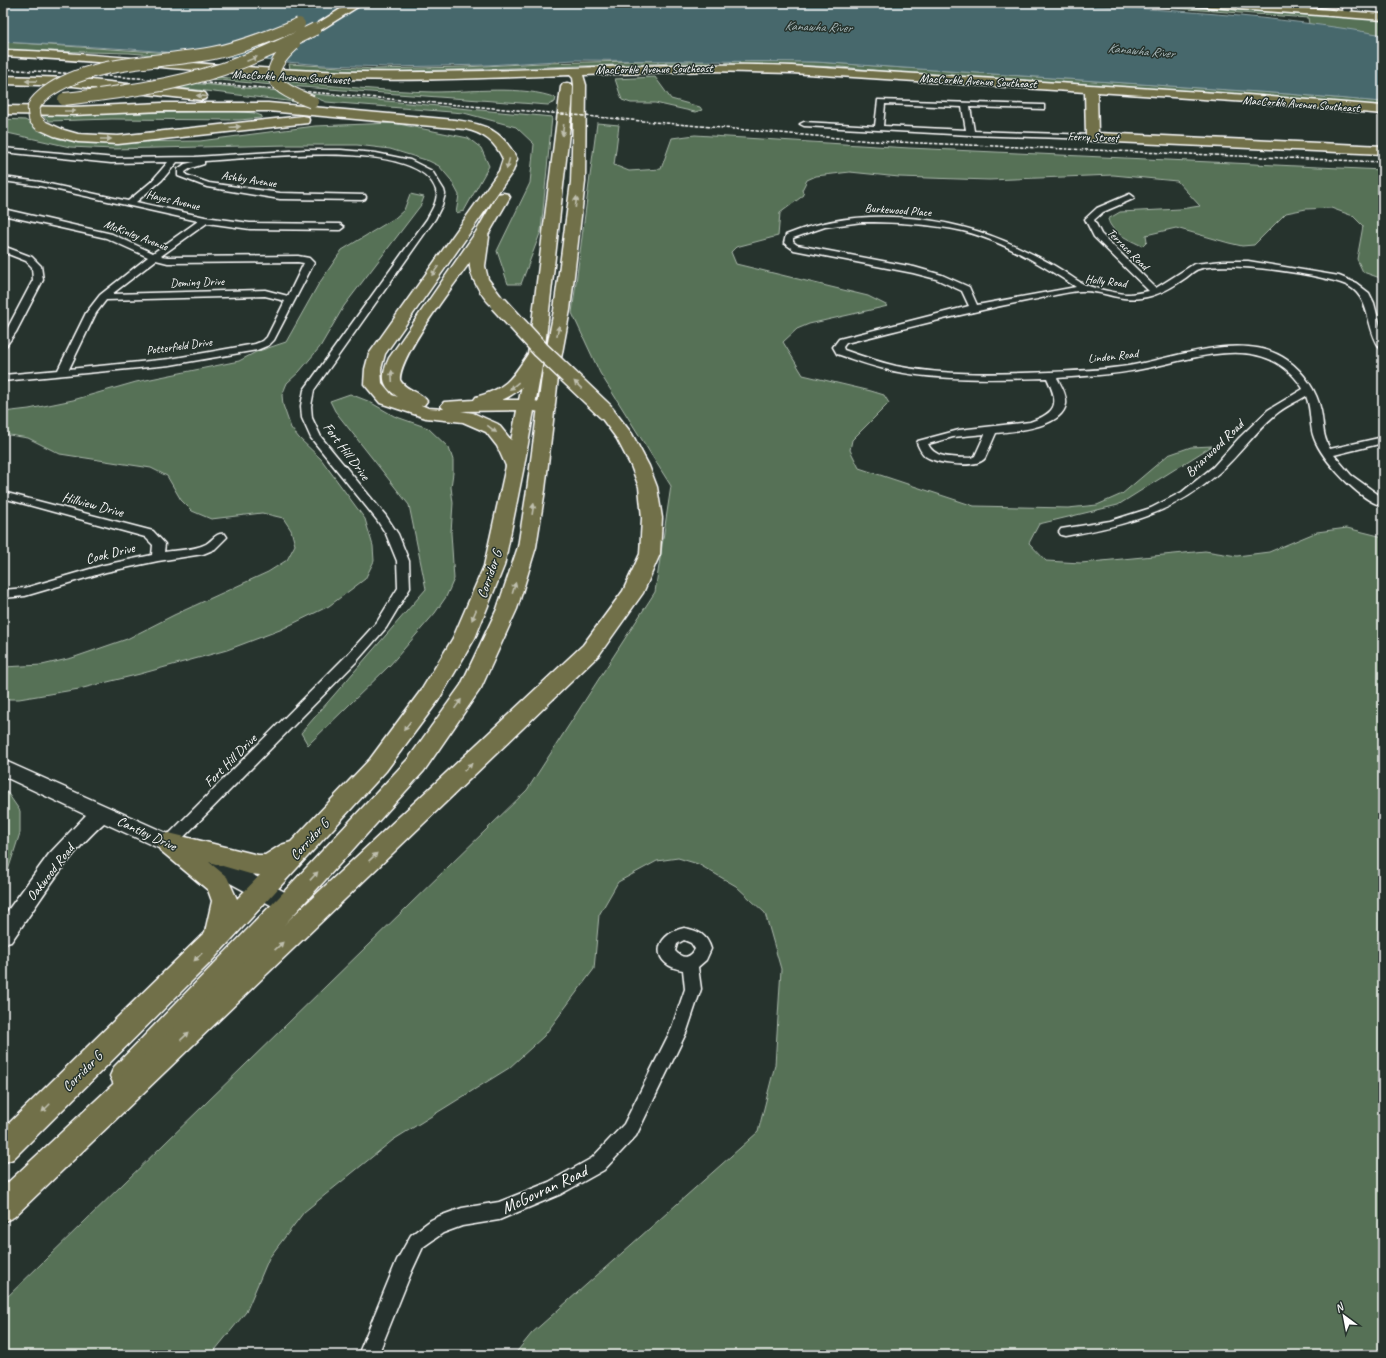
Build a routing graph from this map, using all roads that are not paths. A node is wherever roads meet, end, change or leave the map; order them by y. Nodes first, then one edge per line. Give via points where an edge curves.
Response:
1 (358, 3) edge
2 (1197, 3) edge
3 (1242, 5) edge
4 (1347, 9) edge
5 (1383, 18) edge
6 (313, 23) junction
7 (299, 24) junction
8 (3, 54) edge
9 (3, 58) edge
10 (3, 80) edge
11 (573, 81) junction
12 (1029, 85) junction
13 (1050, 91) junction
14 (1091, 92) junction
15 (21, 93) dead end
16 (66, 95) junction
17 (1139, 95) junction
18 (3, 102) edge
19 (966, 105) junction
20 (1041, 107) dead end
21 (3, 110) edge
22 (1383, 110) edge
23 (1092, 111) junction
24 (380, 114) junction
25 (1383, 116) edge
26 (804, 124) dead end
27 (879, 128) junction
28 (970, 133) junction
29 (1092, 137) junction
30 (3, 150) edge
31 (1383, 150) edge
32 (275, 154) joint
33 (221, 158) junction
34 (174, 160) junction
35 (181, 171) junction
36 (164, 175) junction
37 (3, 179) edge
38 (362, 197) dead end
39 (1130, 197) dead end
40 (130, 203) junction
41 (3, 212) edge
42 (205, 220) junction
43 (340, 227) dead end
44 (483, 232) junction
45 (3, 249) edge
46 (154, 257) junction
47 (309, 263) joint
48 (1084, 288) junction
49 (1155, 292) junction
50 (103, 297) junction
51 (290, 299) junction
52 (974, 308) junction
53 (3, 344) edge
54 (1383, 346) edge
55 (840, 352) joint
56 (536, 355) junction
57 (62, 372) junction
58 (1051, 375) junction
59 (3, 378) edge
60 (1308, 390) junction
61 (401, 406) junction
62 (459, 406) junction
63 (527, 408) junction
64 (546, 408) junction
65 (992, 430) junction
66 (1383, 440) edge
67 (1328, 452) junction
68 (515, 466) junction
69 (3, 495) edge
70 (1383, 503) edge
71 (1065, 532) dead end
72 (221, 537) dead end
73 (158, 557) junction
74 (3, 594) edge
75 (3, 767) edge
76 (102, 813) junction
77 (320, 827) junction
78 (169, 843) junction
79 (261, 890) junction
80 (288, 904) junction
81 (3, 935) edge
82 (218, 937) junction
83 (690, 964) dead end
84 (3, 1149) edge
85 (8, 1202) edge
86 (368, 1355) edge

1 - 6 highway
2 - 3 main road
3 - 4 main road
4 - 5 main road
6 - 7 highway
16 -> 6 highway, bridge via 143,89 191,79 255,58
6 - 24 highway, bridge via 276,62 273,70 276,82 290,94 312,102
7 - 16 highway, bridge via 250,49 197,67
7 -> 24 highway, bridge via 244,46 103,70 70,80 41,97 34,107 35,119 58,133 79,138 120,139
8 - 11 main road, MacCorkle Avenue Southwest via 66,56 297,74
9 - 11 main road, MacCorkle Avenue Southwest via 318,80
24 -> 10 highway via 74,82
11 - 12 main road, MacCorkle Avenue Southeast via 759,68
11 - 13 main road, MacCorkle Avenue Southeast via 584,85 618,75 677,73 788,74
11 -> 56 main road via 566,106
64 -> 11 main road via 562,310 578,182
12 - 14 main road, MacCorkle Avenue Southeast
12 - 17 main road, MacCorkle Avenue Southeast
13 - 14 main road, MacCorkle Avenue Southeast
13 - 23 main road via 1076,98
14 - 17 main road, MacCorkle Avenue Southeast
14 - 23 main road
15 - 16 highway
16 - 18 highway
17 - 22 main road, MacCorkle Avenue Southeast
17 - 23 main road via 1103,101
17 - 25 main road, MacCorkle Avenue Southeast
19 - 20 street
19 - 27 street via 881,102
19 - 28 street
21 -> 24 highway via 240,107
23 - 29 main road
24 - 44 highway via 443,116 470,121 497,130 519,148 522,159 517,174
24 -> 61 highway via 478,129 501,142 510,159 506,171 377,354 373,384 386,399
26 - 27 street, Ferry Street
27 - 28 street, Ferry Street
28 - 29 street, Ferry Street
29 - 31 main road, Ferry Street
30 - 34 street, Ashby Avenue via 118,160
32 - 33 street, Ashby Avenue
32 - 78 street, Fort Hill Drive via 353,152 382,156 404,161 422,169 434,179 440,190 440,200 431,219 315,381 309,390 306,406 307,418 316,438 382,518 392,534 403,561 404,588 382,625 362,647
33 - 34 street, Ashby Avenue
33 - 35 street, Ashby Avenue via 193,164
34 - 36 street
35 - 36 street
35 - 38 street, Ashby Avenue via 182,176 206,185 260,194
36 - 40 street
37 - 40 street, Hayes Avenue
39 - 49 street, Terrace Road via 1100,210 1089,219 1097,235
40 - 42 street, Hayes Avenue
41 - 46 street, McKinley Avenue via 109,236
42 - 43 street, Hayes Avenue via 250,226
42 - 46 street
62 -> 44 highway via 433,405 419,402 406,395 395,388 391,378 392,366
85 -> 44 highway, bridge via 591,650 633,593 650,554 652,518 648,487 640,466 626,438 606,412 541,350 498,303 480,278 477,266
45 - 53 street via 29,259 36,266 38,280
46 - 47 street, McKinley Avenue via 191,261 298,259
46 - 50 street
47 - 51 street, Potterfield Drive
48 - 49 street, Holly Road via 1127,297
48 - 52 street, Holly Road
48 - 52 street, Burkewood Place via 1038,260 970,230 886,219 858,219 802,231 789,237 788,243 794,247 878,262 939,277 966,289
49 - 54 street, Holly Road via 1197,266 1222,264 1248,264 1336,278 1364,293 1378,338
50 - 51 street, Deming Drive via 265,293
50 - 57 street
51 - 57 street, Potterfield Drive via 271,338 257,347 170,362
52 - 55 street, Holly Road via 842,341 838,347
55 - 58 street, Linden Road via 897,368 931,372
56 -> 62 highway via 522,379 509,390 490,399
56 - 63 main road
57 - 59 street, Potterfield Drive
58 - 60 street, Linden Road via 1127,369 1209,352 1249,351 1274,356 1287,364 1301,377
58 - 65 street via 1061,401 1056,413 1044,421 1009,430
60 - 67 street, Linden Road via 1314,400 1320,440
60 - 71 street, Briarwood Road via 1272,412 1217,469 1186,494 1154,510 1112,524
61 - 63 highway via 450,411
61 -> 68 highway via 426,413 467,417 492,428 506,445
62 - 63 highway
63 - 64 highway
63 - 68 main road
80 -> 64 main road via 416,765 470,688 507,610 527,547
65 - 65 street via 956,433 922,445 934,457 977,460
66 - 67 street
67 - 70 street, Linden Road via 1334,464 1351,482
68 -> 77 highway, Corridor G via 494,566 464,638 430,695 378,765
69 - 73 street, Hillview Drive via 149,534 159,544
72 - 73 street, Cook Drive via 211,546 199,551
73 - 74 street, Cook Drive via 104,569 25,592
75 - 76 street, Cantley Drive
76 - 78 street, Cantley Drive
76 - 81 street, Oakwood Road via 57,860
77 - 78 highway via 289,853 275,862 263,865 250,865
77 - 79 highway, Corridor G
78 - 79 street, Cantley Drive
78 - 82 highway via 218,884 225,901
79 - 80 street, Cantley Drive
79 - 82 highway, Corridor G
80 - 85 main road
82 -> 84 highway, Corridor G
83 - 86 street, McGovran Road via 693,989 679,1031 630,1130 598,1164 556,1188 499,1211 462,1217 437,1226 417,1241

